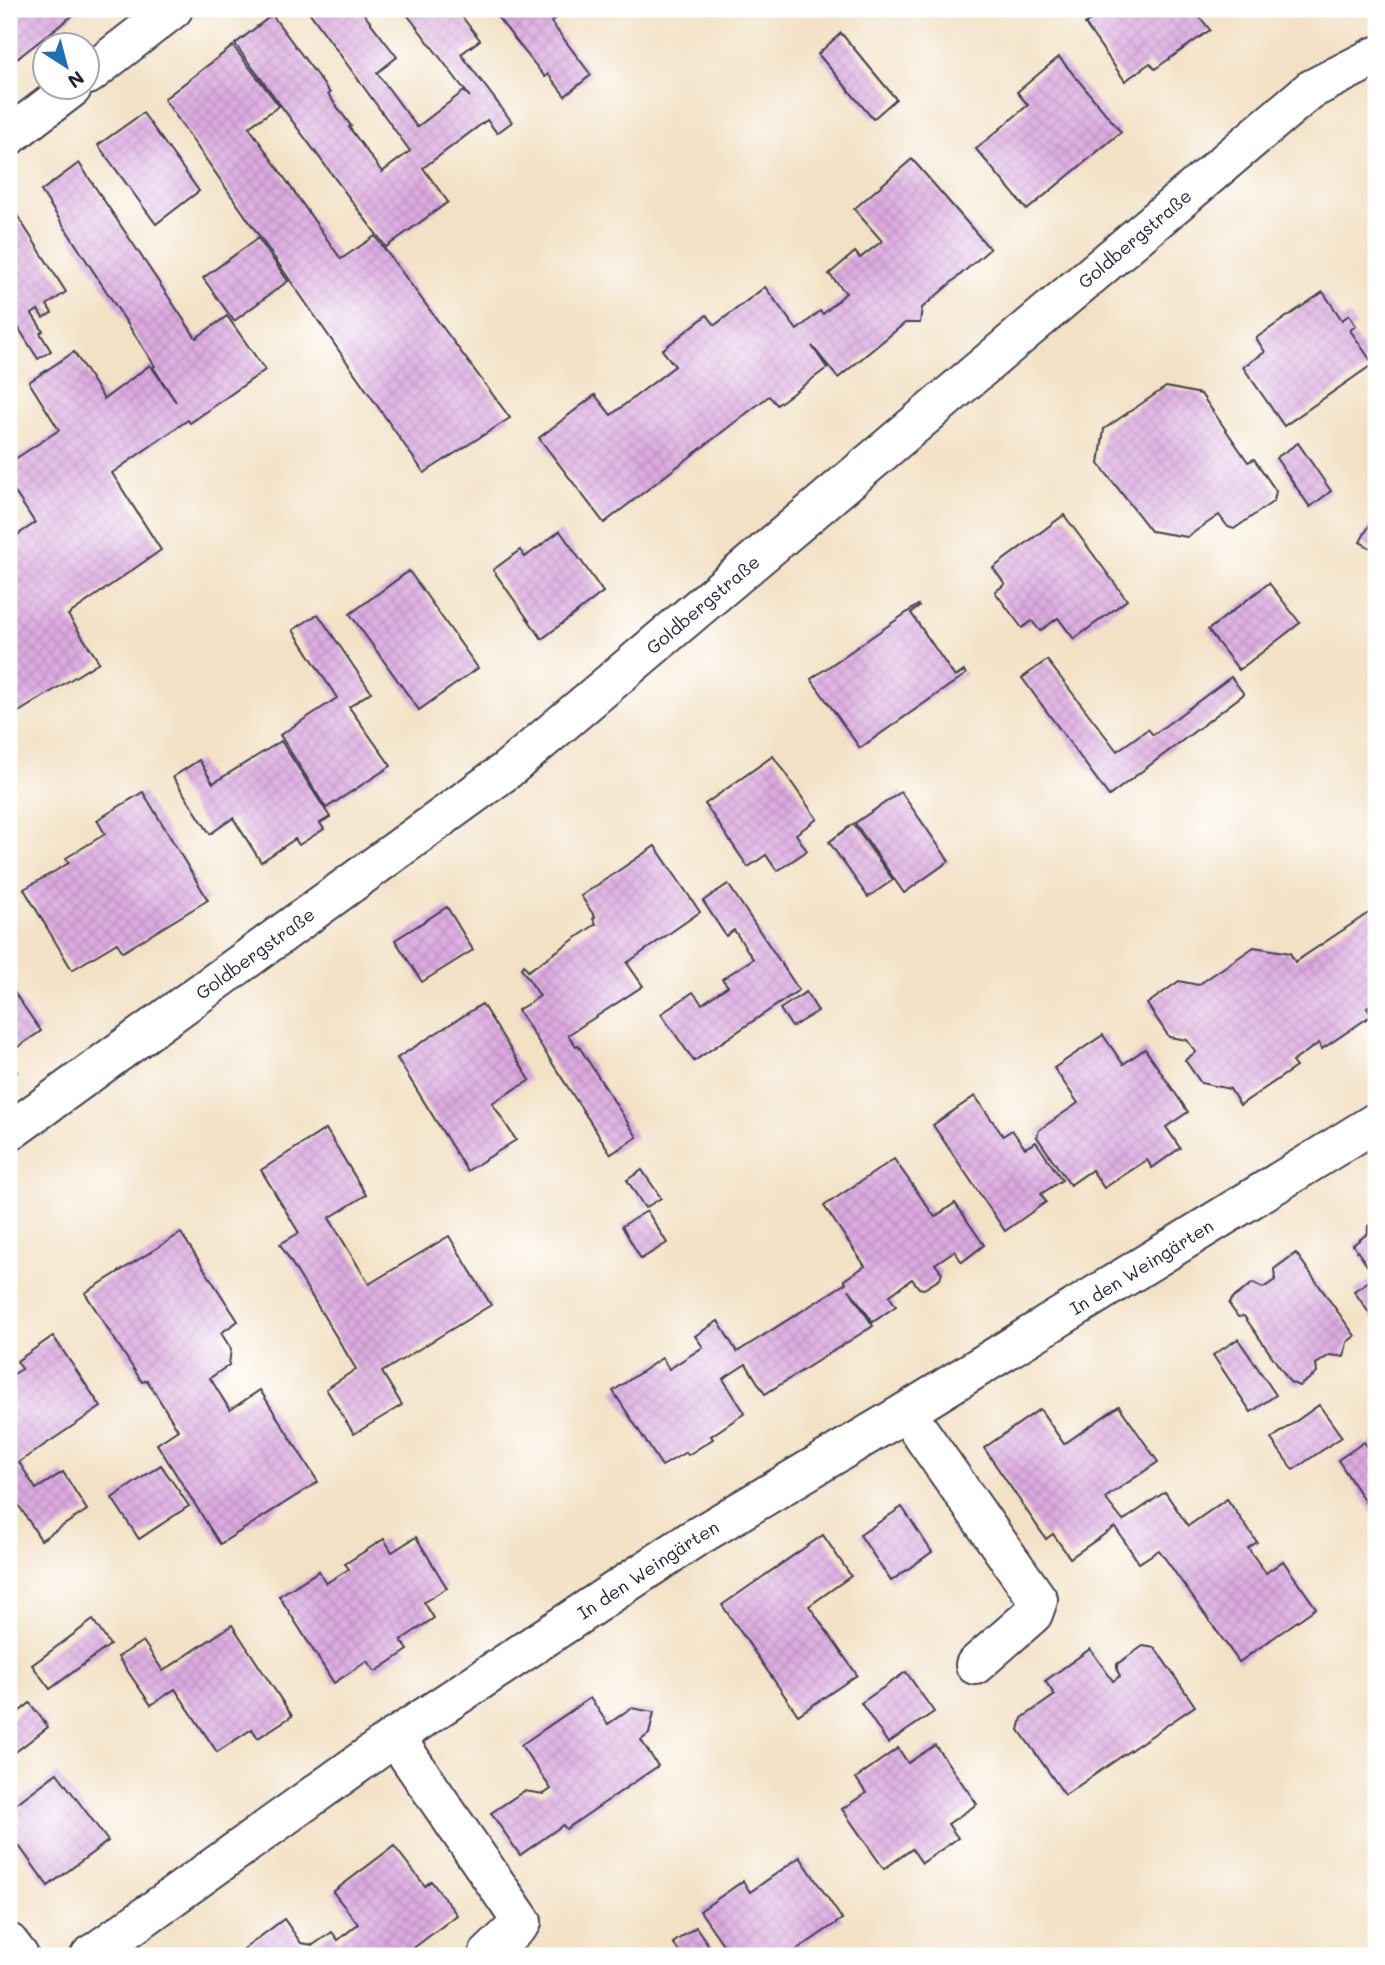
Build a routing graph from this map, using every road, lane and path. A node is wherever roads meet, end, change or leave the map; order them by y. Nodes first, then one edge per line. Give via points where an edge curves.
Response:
1 (173, 9) edge
2 (1376, 56) edge
3 (102, 64) edge
4 (54, 102) edge
5 (9, 136) edge
6 (1376, 1122) edge
7 (9, 1132) edge
8 (906, 1412) junction
9 (975, 1665) dead end
10 (395, 1738) junction
11 (9, 1943) edge
12 (488, 1955) edge
13 (19, 1956) edge
14 (90, 1956) edge

1 - 3 street
2 - 7 street, Goldbergstraße via 1310,90 507,770
4 - 5 street
6 - 8 street, In den Weingärten
8 - 9 street via 1038,1600 1033,1615
8 - 10 street, In den Weingärten via 690,1541
10 - 12 street via 522,1922
10 - 14 street, In den Weingärten
11 - 13 street

